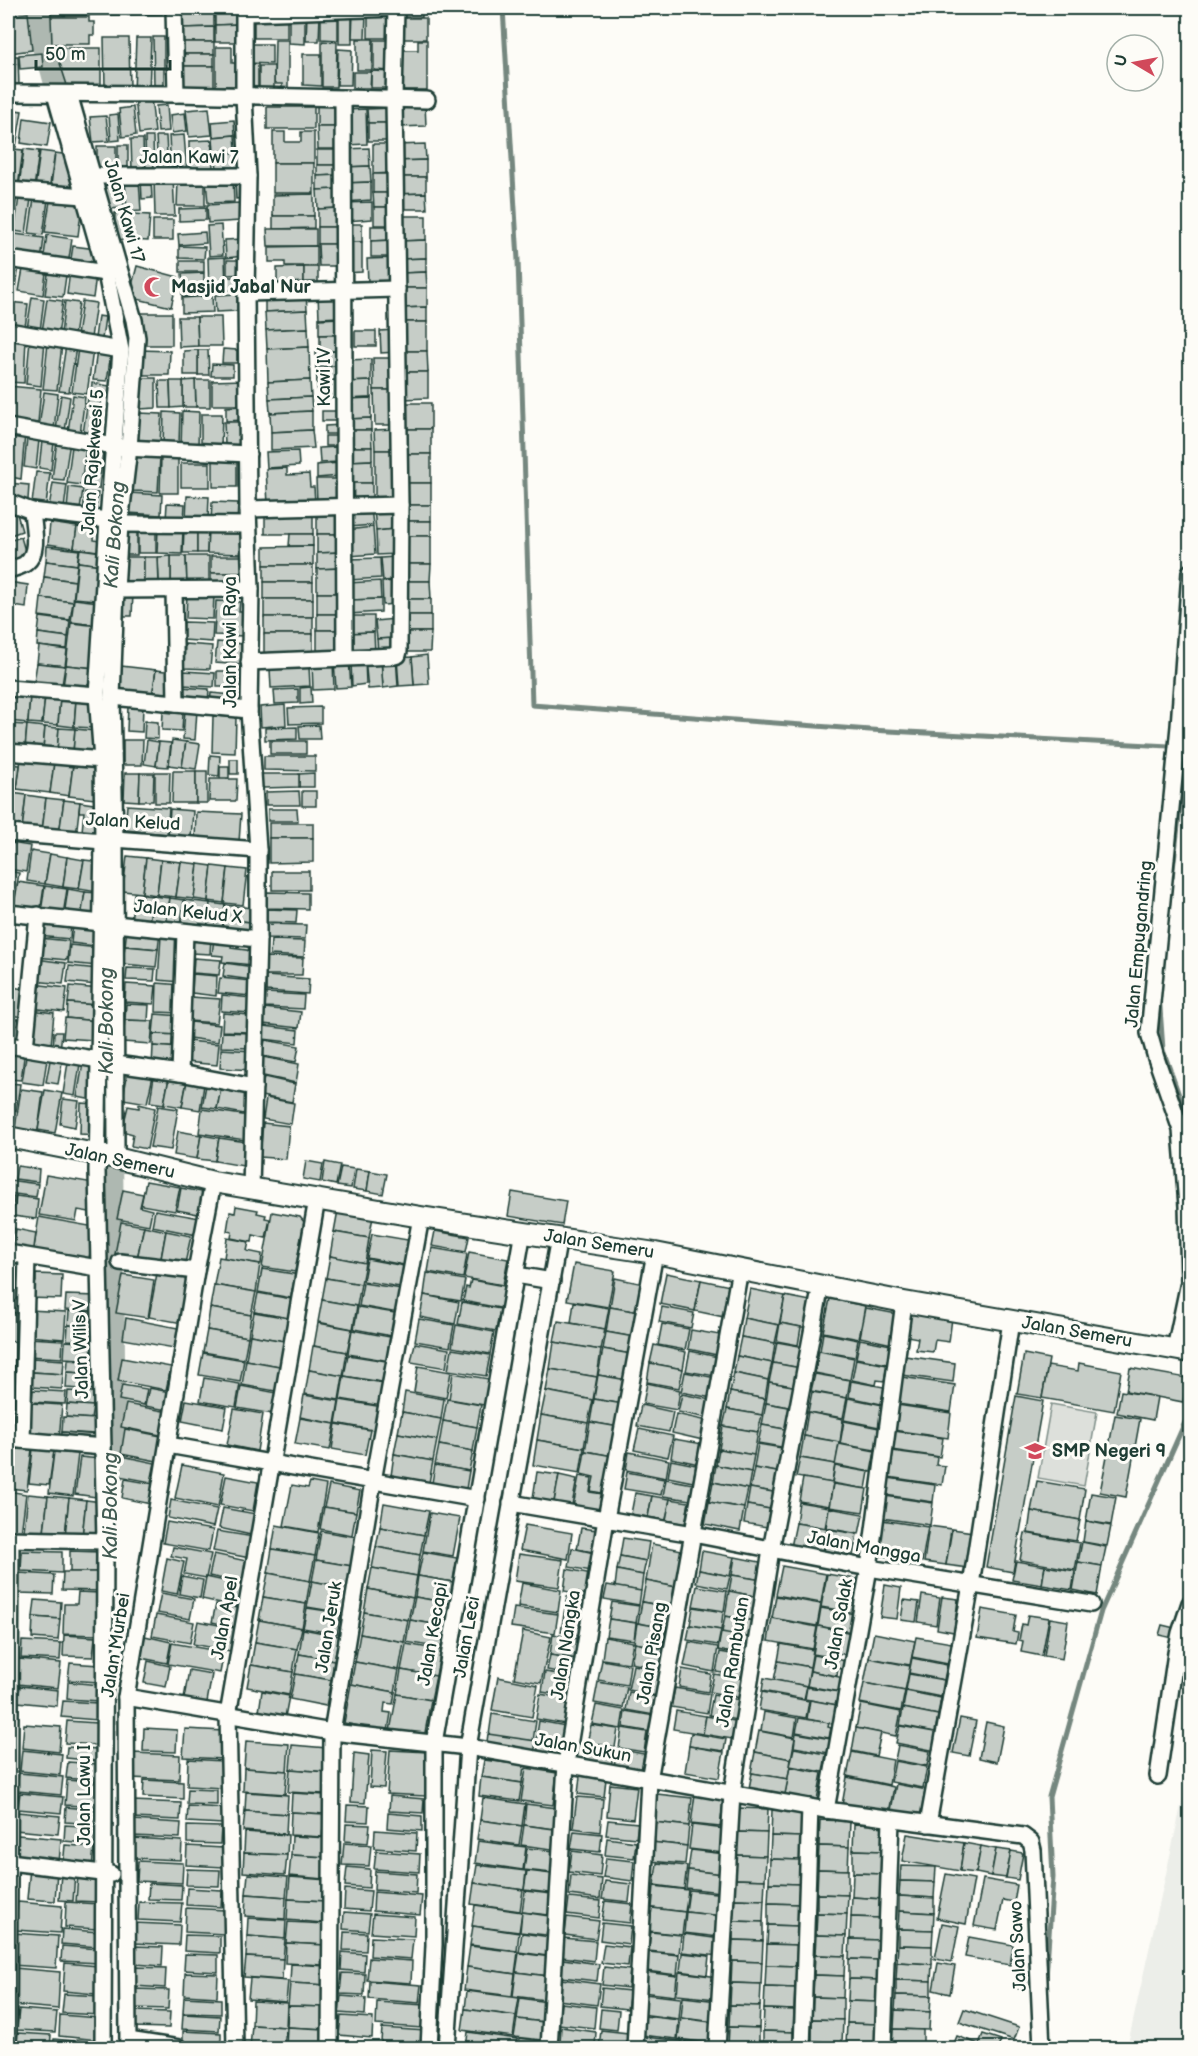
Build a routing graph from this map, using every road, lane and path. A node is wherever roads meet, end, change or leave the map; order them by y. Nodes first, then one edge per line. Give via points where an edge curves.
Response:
1 (174, 8) edge
2 (396, 8) edge
3 (244, 10) edge
4 (8, 93) edge
5 (62, 94) junction
6 (176, 94) junction
7 (244, 96) junction
8 (343, 98) junction
9 (394, 99) junction
10 (427, 100) dead end
11 (94, 176) junction
12 (248, 176) junction
13 (8, 190) edge
14 (84, 196) junction
15 (8, 259) edge
16 (106, 273) junction
17 (397, 289) junction
18 (343, 291) junction
19 (246, 293) junction
20 (8, 331) edge
21 (121, 350) junction
22 (8, 427) edge
23 (121, 447) junction
24 (248, 454) junction
25 (8, 502) edge
26 (344, 505) junction
27 (400, 505) junction
28 (248, 509) junction
29 (32, 511) junction
30 (114, 522) junction
31 (248, 525) junction
32 (8, 570) edge
33 (1191, 572) edge
34 (251, 589) junction
35 (116, 590) junction
36 (174, 590) junction
37 (345, 657) junction
38 (249, 662) junction
39 (8, 688) edge
40 (105, 696) junction
41 (176, 703) junction
42 (249, 710) junction
43 (8, 752) edge
44 (102, 760) junction
45 (8, 833) edge
46 (109, 841) junction
47 (258, 850) junction
48 (8, 913) edge
49 (38, 915) junction
50 (108, 923) junction
51 (185, 932) junction
52 (258, 939) junction
53 (8, 1045) edge
54 (25, 1047) junction
55 (100, 1060) junction
56 (116, 1064) junction
57 (180, 1073) junction
58 (254, 1087) junction
59 (8, 1137) edge
60 (106, 1157) junction
61 (213, 1182) junction
62 (251, 1188) junction
63 (317, 1199) junction
64 (421, 1217) junction
65 (523, 1232) junction
66 (559, 1237) junction
67 (8, 1253) edge
68 (655, 1253) junction
69 (27, 1257) junction
70 (120, 1262) dead end
71 (98, 1268) junction
72 (740, 1269) junction
73 (196, 1271) junction
74 (516, 1275) junction
75 (552, 1281) junction
76 (820, 1286) junction
77 (904, 1302) junction
78 (1011, 1321) junction
79 (1183, 1350) edge
80 (15, 1440) edge
81 (168, 1445) junction
82 (103, 1447) junction
83 (271, 1463) junction
84 (373, 1481) junction
85 (477, 1499) junction
86 (511, 1503) junction
87 (606, 1519) junction
88 (693, 1534) junction
89 (9, 1539) edge
90 (105, 1541) junction
91 (771, 1550) junction
92 (869, 1568) junction
93 (971, 1585) junction
94 (1191, 1603) edge
95 (1091, 1604) dead end
96 (10, 1643) edge
97 (126, 1697) junction
98 (228, 1715) junction
99 (332, 1732) junction
100 (434, 1743) junction
101 (468, 1748) junction
102 (566, 1764) junction
103 (1158, 1776) dead end
104 (649, 1780) junction
105 (732, 1792) junction
106 (810, 1807) junction
107 (826, 1810) junction
108 (891, 1820) junction
109 (928, 1824) junction
110 (1031, 1842) joint
111 (9, 1862) junction
112 (104, 1874) junction
113 (126, 1874) junction
114 (8, 1907) edge
115 (8, 1996) edge
116 (128, 2044) edge
117 (8, 2049) edge
118 (103, 2049) edge
119 (179, 2049) edge
120 (234, 2049) edge
121 (330, 2049) edge
122 (429, 2049) edge
123 (447, 2049) edge
124 (549, 2049) edge
125 (635, 2049) edge
126 (717, 2049) edge
127 (802, 2049) edge
128 (883, 2049) edge
129 (1042, 2049) edge

1 - 6 street
2 - 3 street
2 - 9 street
3 - 7 street, Jalan Kawi Raya
4 - 5 street
5 - 6 street
5 - 11 street, Jalan Kawi 17
5 - 14 street, Jalan Rajekwesi 5
6 - 7 street
7 - 8 street
7 - 12 street, Jalan Kawi Raya
8 - 9 street
8 - 18 street, Kawi IV
9 - 10 street
9 - 17 street
11 - 12 street, Jalan Kawi 7
11 - 23 street, Jalan Kawi 17 via 136,328 137,348
12 - 19 street, Jalan Kawi Raya
13 - 14 street
14 - 16 street, Jalan Rajekwesi 5
15 - 16 street
16 - 21 street, Jalan Rajekwesi 5
17 - 18 street
17 - 27 street
18 - 19 street
18 - 26 street, Kawi IV
19 - 24 street, Jalan Kawi Raya
20 - 21 street
21 - 23 street, Jalan Rajekwesi 5
22 - 23 street
23 - 24 street
23 - 30 street
24 - 28 street, Jalan Kawi Raya
25 - 29 street
26 - 27 street
26 - 28 street
26 - 37 street, Kawi IV
27 - 37 street via 398,655
28 - 31 street, Jalan Kawi Raya
29 - 30 street
29 - 32 street via 32,556 25,565
30 - 31 street
30 - 35 street
30 - 40 street, Jalan Rajekwesi 5
31 - 34 street, Jalan Kawi Raya
33 - 79 street, Jalan Empugandring via 1149,1033 1181,1130 1189,1282
34 - 36 street
34 - 38 street, Jalan Kawi Raya
35 - 36 street
35 - 40 street
36 - 41 street
37 - 38 street
38 - 42 street, Jalan Kawi Raya
39 - 40 street
40 - 41 street
40 - 44 street, Jalan Rajekwesi 5
40 - 46 street
41 - 42 street
42 - 47 street, Jalan Kawi Raya
43 - 44 street
44 - 46 street, Jalan Rajekwesi 5
45 - 46 street, Jalan Kelud
46 - 47 street, Jalan Kelud
46 - 50 street
47 - 52 street, Jalan Kawi Raya
48 - 49 street, Jalan Kelud X
49 - 50 street, Jalan Kelud X
49 - 54 street
50 - 51 street, Jalan Kelud X
50 - 55 street
50 - 56 street
51 - 52 street, Jalan Kelud X
51 - 57 street
52 - 58 street, Jalan Kawi Raya
53 - 54 street
54 - 55 street
55 - 60 street
56 - 57 street
56 - 60 street
57 - 58 street
58 - 62 street, Jalan Kawi Raya
59 - 60 street, Jalan Semeru
60 - 61 street, Jalan Semeru
60 - 71 street, Jalan Wilis V
61 - 62 street, Jalan Semeru
61 - 73 street, Jalan Murbei
62 - 63 street, Jalan Semeru
63 - 64 street, Jalan Semeru
63 - 83 street, Jalan Apel
64 - 65 street, Jalan Semeru
64 - 84 street, Jalan Jeruk
65 - 66 street, Jalan Semeru
65 - 74 street, Jalan Kecapi
66 - 68 street, Jalan Semeru
66 - 75 street, Jalan Leci
67 - 69 street
68 - 72 street, Jalan Semeru
68 - 87 street, Jalan Nangka
69 - 71 street
69 - 80 street
70 - 73 street
71 - 82 street, Jalan Wilis V
72 - 76 street, Jalan Semeru
72 - 88 street, Jalan Pisang
73 - 81 street, Jalan Murbei
74 - 75 street
74 - 85 street, Jalan Kecapi
75 - 86 street, Jalan Leci
76 - 77 street, Jalan Semeru
76 - 91 street, Jalan Rambutan
77 - 78 street, Jalan Semeru
77 - 92 street, Jalan Salak
78 - 79 street, Jalan Semeru
78 - 93 street
80 - 82 street
81 - 83 street
81 - 97 street, Jalan Murbei
82 - 90 street, Jalan Wilis V
83 - 84 street
83 - 98 street, Jalan Apel
84 - 85 street
84 - 99 street, Jalan Jeruk
85 - 100 street, Jalan Kecapi
86 - 87 street, Jalan Mangga
86 - 101 street, Jalan Leci
87 - 88 street, Jalan Mangga
87 - 102 street, Jalan Nangka
88 - 91 street, Jalan Mangga
88 - 104 street, Jalan Pisang
89 - 90 street
89 - 96 street
90 - 112 street, Jalan Lawu I
91 - 92 street, Jalan Mangga
91 - 105 street, Jalan Rambutan
92 - 93 street, Jalan Mangga
92 - 107 street, Jalan Salak
93 - 95 street, Jalan Mangga
93 - 109 street
94 - 103 street via 1176,1653
96 - 111 street
97 - 98 street, Jalan Sukun
97 - 113 street, Jalan Murbei
98 - 99 street, Jalan Sukun
98 - 120 street, Jalan Apel
99 - 100 street, Jalan Sukun
99 - 121 street, Jalan Jeruk
100 - 101 street, Jalan Sukun
100 - 122 street, Jalan Kecapi via 434,1945
101 - 102 street, Jalan Sukun
101 - 123 street, Jalan Leci
102 - 104 street, Jalan Sukun
102 - 124 street, Jalan Nangka
104 - 105 street, Jalan Sukun
104 - 125 street, Jalan Pisang
105 - 106 street, Jalan Sukun
105 - 126 street, Jalan Rambutan
106 - 107 street, Jalan Sukun
106 - 127 street
107 - 108 street, Jalan Sukun
108 - 109 street, Jalan Sukun
108 - 128 street
109 - 110 street, Jalan Sukun via 1023,1836
110 - 129 street, Jalan Sawo
111 - 112 street
111 - 114 street
112 - 113 street
112 - 118 street, Jalan Lawu I
113 - 116 street, Jalan Murbei
114 - 115 street
115 - 117 street
116 - 119 street

